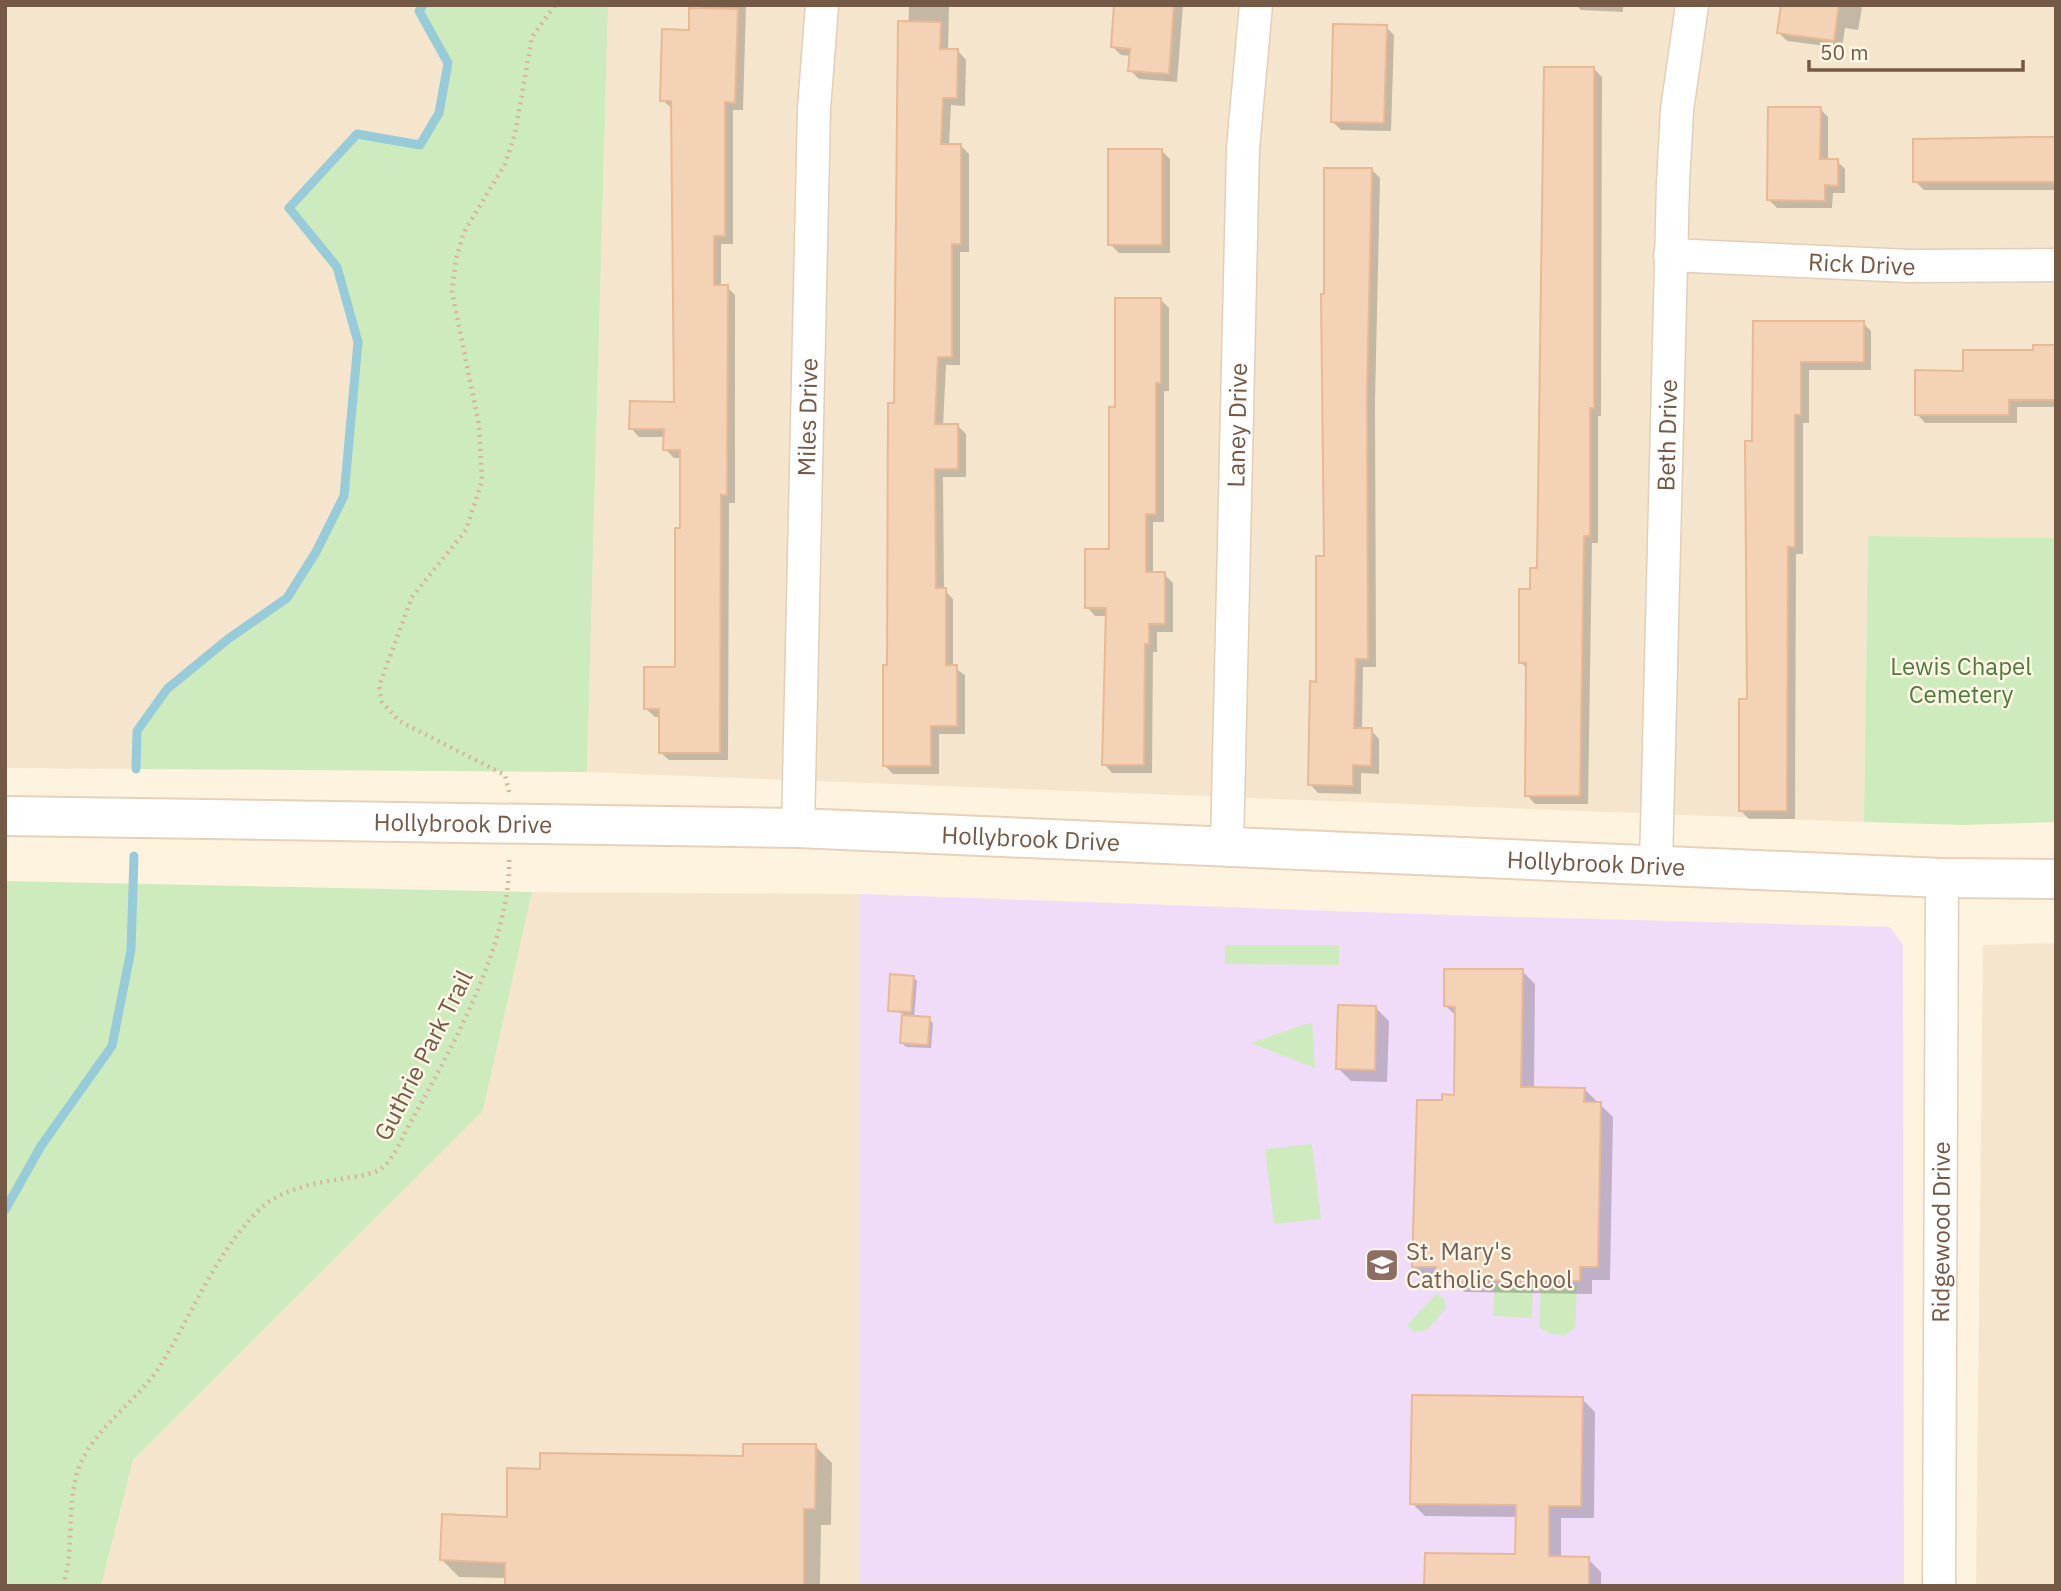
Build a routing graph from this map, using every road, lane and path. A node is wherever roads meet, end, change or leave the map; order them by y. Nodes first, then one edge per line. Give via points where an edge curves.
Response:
1 (555, 5) edge
2 (822, 5) edge
3 (1256, 5) edge
4 (1692, 5) edge
5 (1670, 255) junction
6 (2056, 265) edge
7 (509, 785) dead end
8 (5, 817) edge
9 (798, 828) junction
10 (1227, 847) junction
11 (509, 854) dead end
12 (1656, 865) junction
13 (1942, 878) junction
14 (2056, 879) edge
15 (63, 1586) edge
16 (1939, 1586) edge

1 - 7 path via 532,37 515,134 505,164 464,232 456,259 452,292 479,425 482,481 466,530 412,597 379,686 382,702 399,721 505,775
2 - 9 street, Miles Drive via 814,109
3 - 10 street, Laney Drive via 1243,148
4 - 5 street, Beth Drive via 1677,110
5 - 6 street, Rick Drive via 1910,266
5 - 12 street, Beth Drive
8 - 9 main road, Hollybrook Drive
9 - 10 main road, Hollybrook Drive
10 - 12 main road, Hollybrook Drive
11 - 15 path, Guthrie Park Trail via 505,910 487,966 391,1157 382,1169 368,1174 312,1184 275,1198 240,1231 159,1368 82,1461 74,1488
12 - 13 main road, Hollybrook Drive
13 - 14 main road, Hollybrook Drive
13 - 16 street, Ridgewood Drive

